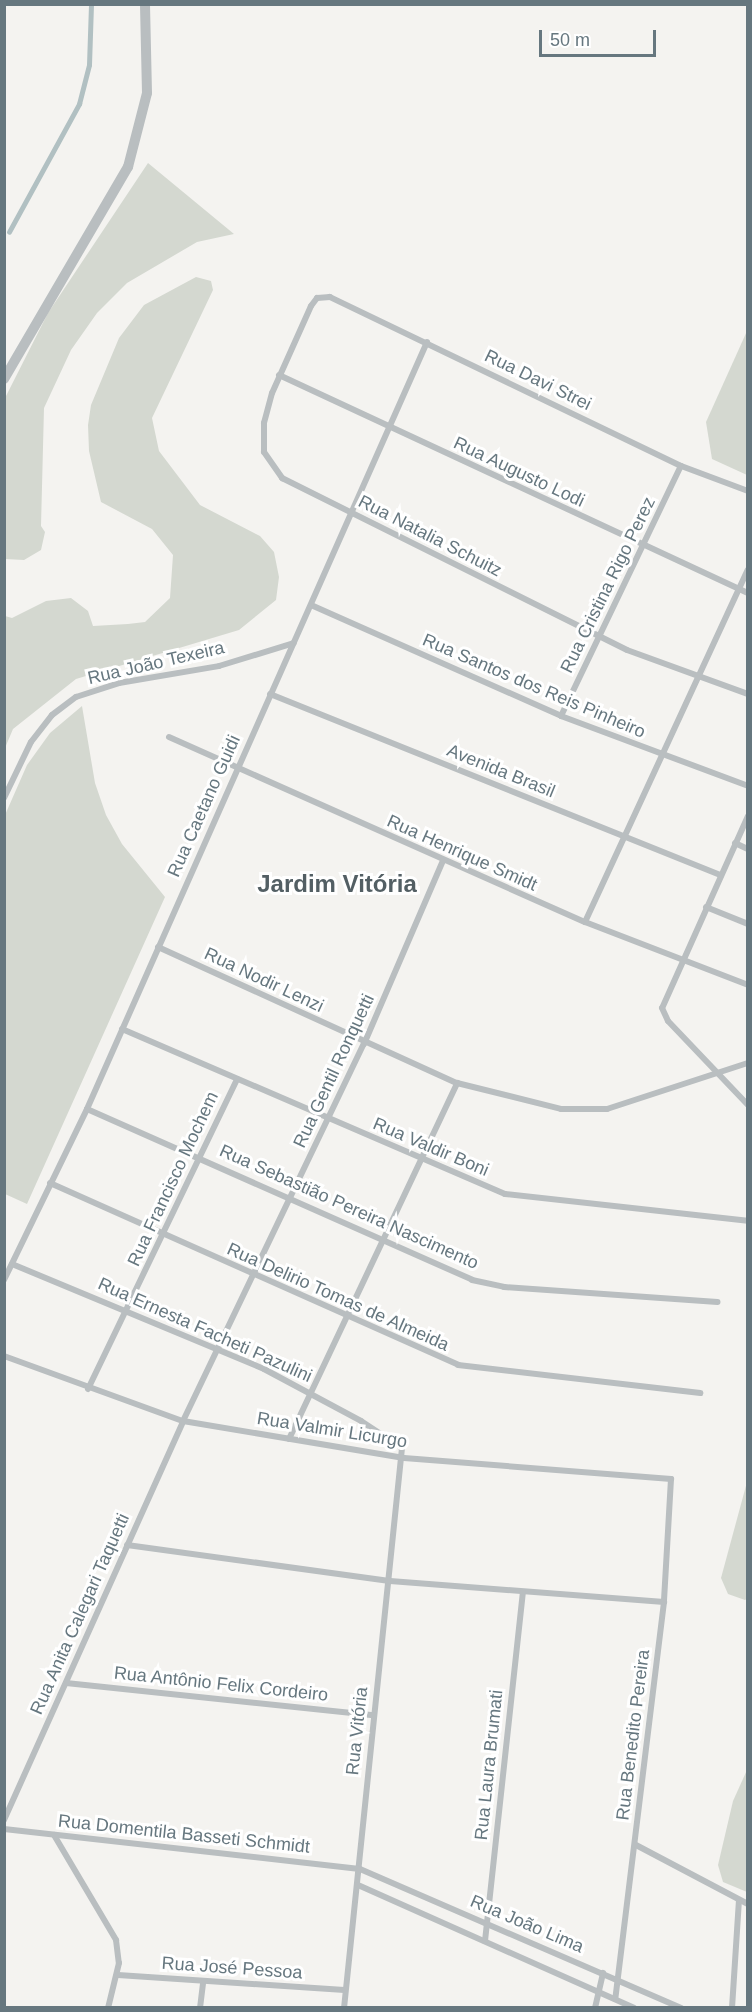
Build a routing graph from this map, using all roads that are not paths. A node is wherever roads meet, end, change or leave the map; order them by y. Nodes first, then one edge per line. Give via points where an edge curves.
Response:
1 (145, 4) edge
2 (317, 298) joint
3 (427, 342) junction
4 (279, 375) junction
5 (4, 380) edge
6 (389, 427) junction
7 (681, 466) junction
8 (747, 491) edge
9 (354, 514) junction
10 (643, 548) junction
11 (747, 570) edge
12 (739, 590) junction
13 (747, 593) edge
14 (311, 605) junction
15 (599, 637) junction
16 (294, 643) junction
17 (700, 679) junction
18 (270, 694) junction
19 (747, 694) edge
20 (561, 716) junction
21 (169, 737) dead end
22 (664, 758) junction
23 (235, 768) junction
24 (747, 786) edge
25 (4, 798) edge
26 (747, 816) edge
27 (624, 837) junction
28 (735, 843) junction
29 (747, 849) edge
30 (444, 861) junction
31 (721, 875) junction
32 (706, 907) junction
33 (585, 922) junction
34 (747, 924) edge
35 (158, 947) junction
36 (681, 958) junction
37 (747, 985) edge
38 (122, 1029) junction
39 (364, 1044) junction
40 (747, 1063) edge
41 (719, 1072) junction
42 (237, 1079) junction
43 (457, 1083) junction
44 (747, 1105) edge
45 (87, 1109) junction
46 (328, 1119) junction
47 (200, 1157) junction
48 (421, 1160) junction
49 (50, 1183) junction
50 (292, 1197) junction
51 (747, 1221) edge
52 (163, 1234) junction
53 (384, 1239) junction
54 (12, 1264) junction
55 (255, 1276) junction
56 (4, 1280) edge
57 (717, 1302) dead end
58 (126, 1312) junction
59 (347, 1318) junction
60 (219, 1349) junction
61 (4, 1356) edge
62 (88, 1389) junction
63 (311, 1393) junction
64 (700, 1394) dead end
65 (183, 1421) junction
66 (290, 1439) junction
67 (404, 1458) junction
68 (667, 1478) joint
69 (127, 1545) junction
70 (390, 1581) junction
71 (523, 1593) junction
72 (664, 1602) junction
73 (66, 1683) junction
74 (373, 1715) junction
75 (4, 1820) edge
76 (4, 1829) edge
77 (54, 1835) junction
78 (636, 1845) junction
79 (360, 1869) junction
80 (358, 1885) junction
81 (739, 1901) junction
82 (747, 1904) edge
83 (487, 1922) junction
84 (485, 1941) junction
85 (603, 1972) junction
86 (118, 1975) junction
87 (619, 1980) junction
88 (203, 1983) junction
89 (345, 1990) junction
90 (598, 1991) junction
91 (615, 1999) junction
92 (108, 2007) edge
93 (200, 2007) edge
94 (344, 2007) edge
95 (595, 2007) edge
96 (634, 2007) edge
97 (681, 2007) edge
98 (732, 2007) edge

1 - 5 street via 147,93 128,167
2 - 3 street, Rua Davi Strei via 340,300
2 - 4 street, Rua Natalia Schuitz
3 - 6 street, Rua Caetano Guidi
3 - 7 street, Rua Davi Strei
4 - 6 street, Rua Augusto Lodi
4 - 9 street, Rua Natalia Schuitz via 264,423 264,452 270,466 282,478
6 - 9 street, Rua Caetano Guidi
6 - 10 street, Rua Augusto Lodi
7 - 8 street, Rua Davi Strei
7 - 10 street, Rua Cristina Rigo Perez
9 - 14 street, Rua Caetano Guidi
9 - 15 street, Rua Natalia Schuitz
10 - 12 street, Rua Augusto Lodi
10 - 15 street, Rua Cristina Rigo Perez
11 - 12 street
12 - 13 street, Rua Augusto Lodi
12 - 17 street
14 - 16 street, Rua Caetano Guidi
14 - 20 street, Rua Santos dos Reis Pinheiro
15 - 17 street, Rua Natalia Schuitz
15 - 20 street, Rua Cristina Rigo Perez
16 - 18 street, Rua Caetano Guidi
16 - 25 street, Rua João Texeira via 219,666 119,683 76,697 52,715 31,742
17 - 19 street, Rua Natalia Schuitz
17 - 22 street
18 - 23 street, Rua Caetano Guidi
18 - 27 street, Avenida Brasil
20 - 22 street, Rua Santos dos Reis Pinheiro
21 - 23 street, Rua Henrique Smidt
22 - 24 street, Rua Santos dos Reis Pinheiro
22 - 27 street
23 - 30 street, Rua Henrique Smidt
23 - 35 street, Rua Caetano Guidi
26 - 28 street
27 - 31 street, Avenida Brasil
27 - 33 street
28 - 29 street
28 - 31 street
30 - 33 street, Rua Henrique Smidt
30 - 39 street, Rua Gentil Ronquetti
31 - 32 street
32 - 34 street
32 - 36 street
33 - 36 street, Rua Henrique Smidt
35 - 38 street, Rua Caetano Guidi
35 - 39 street, Rua Nodir Lenzi
36 - 37 street, Rua Henrique Smidt
36 - 41 street via 664,998 663,1014
38 - 42 street, Rua Valdir Boni
38 - 45 street, Rua Caetano Guidi
39 - 43 street, Rua Nodir Lenzi
39 - 46 street, Rua Gentil Ronquetti
40 - 41 street, Rua Nodir Lenzi
41 - 43 street, Rua Nodir Lenzi via 592,1111 561,1109
41 - 44 street
42 - 46 street, Rua Valdir Boni
42 - 47 street, Rua Francisco Mochem
43 - 48 street
45 - 47 street, Rua Sebastião Pereira Nascimento
45 - 49 street, Rua Caetano Guidi
46 - 48 street, Rua Valdir Boni
46 - 50 street, Rua Gentil Ronquetti
47 - 50 street, Rua Sebastião Pereira Nascimento
47 - 52 street, Rua Francisco Mochem
48 - 51 street, Rua Valdir Boni via 517,1197
48 - 53 street
49 - 52 street, Rua Delirio Tomas de Almeida
49 - 54 street, Rua Caetano Guidi
50 - 53 street, Rua Sebastião Pereira Nascimento
50 - 55 street, Rua Gentil Ronquetti
52 - 55 street, Rua Delirio Tomas de Almeida
52 - 58 street, Rua Francisco Mochem
53 - 57 street, Rua Sebastião Pereira Nascimento via 493,1286
53 - 59 street
54 - 56 street, Rua Caetano Guidi
54 - 58 street, Rua Ernesta Facheti Pazulini
55 - 59 street, Rua Delirio Tomas de Almeida
55 - 60 street, Rua Gentil Ronquetti
58 - 60 street, Rua Ernesta Facheti Pazulini
58 - 62 street, Rua Francisco Mochem
59 - 63 street
59 - 64 street, Rua Delirio Tomas de Almeida via 436,1358 482,1371
60 - 63 street, Rua Ernesta Facheti Pazulini
60 - 65 street, Rua Gentil Ronquetti
61 - 62 street, Rua Valmir Licurgo
62 - 65 street, Rua Valmir Licurgo
63 - 66 street
63 - 67 street, Rua Ernesta Facheti Pazulini via 394,1441
65 - 66 street, Rua Valmir Licurgo
65 - 69 street, Rua Anita Calegari Taquetti
66 - 67 street, Rua Valmir Licurgo
67 - 68 street, Rua Valmir Licurgo
67 - 70 street, Rua Vitória
68 - 72 street, Rua Benedito Pereira via 674,1487
69 - 70 street
69 - 73 street, Rua Anita Calegari Taquetti
70 - 71 street
70 - 74 street, Rua Vitória
71 - 72 street
71 - 83 street, Rua Laura Brumati
72 - 78 street, Rua Benedito Pereira
73 - 74 street, Rua Antônio Felix Cordeiro
73 - 75 street, Rua Anita Calegari Taquetti
74 - 79 street, Rua Vitória
76 - 77 street, Rua Domentila Basseti Schmidt
77 - 79 street, Rua Domentila Basseti Schmidt
77 - 86 street via 116,1940
78 - 81 street
78 - 87 street, Rua Benedito Pereira
79 - 80 street, Rua Vitória
79 - 83 street, Rua João Lima
80 - 84 street, Rua João Lima
80 - 89 street, Rua Vitória
81 - 82 street
81 - 98 street
83 - 84 street, Rua Laura Brumati
83 - 85 street, Rua João Lima
84 - 90 street, Rua João Lima
85 - 87 street, Rua João Lima
85 - 90 street
86 - 88 street, Rua José Pessoa
86 - 92 street
87 - 91 street, Rua Benedito Pereira
87 - 97 street, Rua João Lima
88 - 89 street, Rua José Pessoa
88 - 93 street
89 - 94 street, Rua Vitória
90 - 91 street, Rua João Lima
90 - 95 street
91 - 96 street, Rua João Lima

